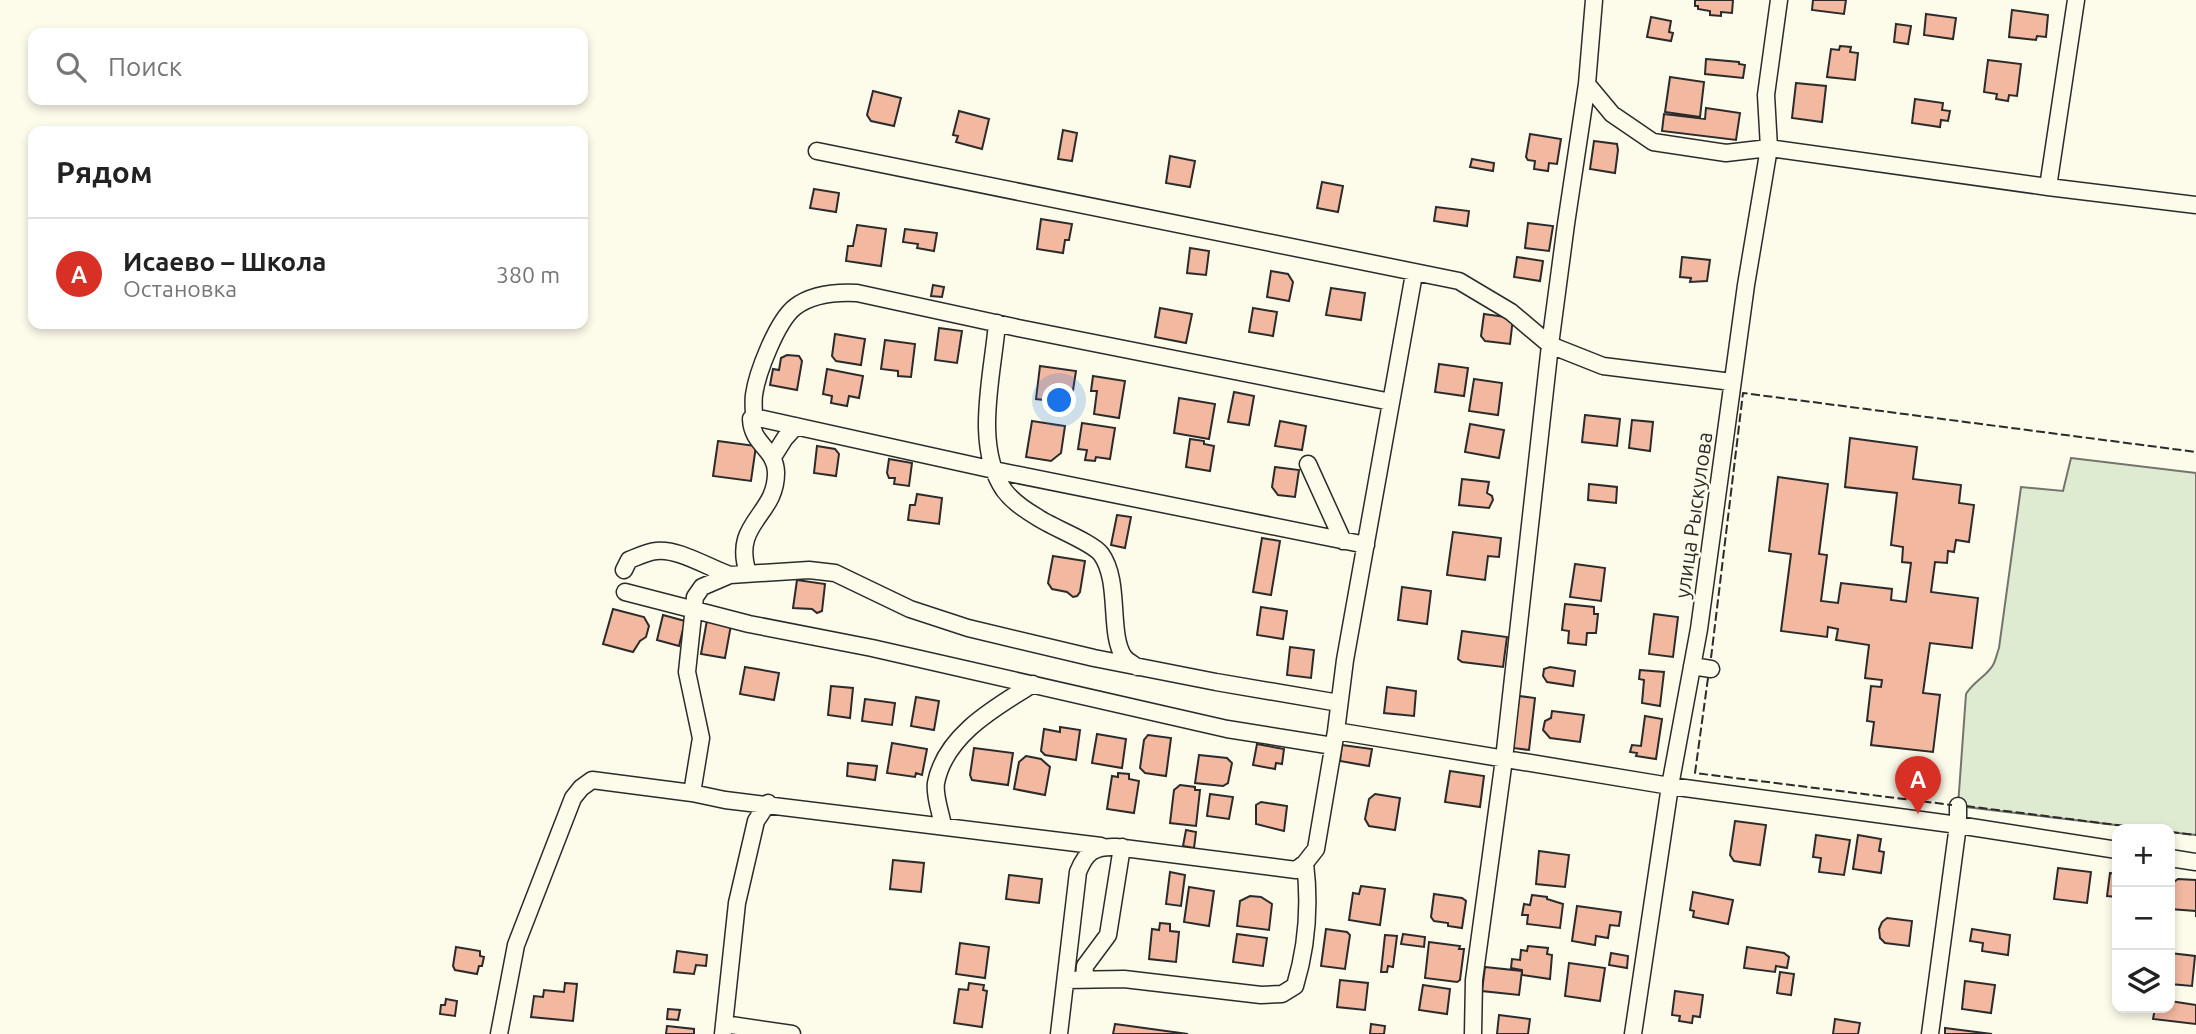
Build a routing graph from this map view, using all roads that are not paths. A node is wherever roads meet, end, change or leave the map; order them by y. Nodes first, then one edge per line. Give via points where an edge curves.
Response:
1 (1594, 0) edge
2 (1779, 0) edge
3 (2076, 0) edge
4 (1587, 84) junction
5 (1769, 148) junction
6 (817, 151) dead end
7 (2048, 187) junction
8 (2196, 205) edge
9 (1414, 274) junction
10 (998, 323) junction
11 (1550, 345) junction
12 (1732, 382) junction
13 (1391, 401) junction
14 (754, 417) junction
15 (796, 426) junction
16 (774, 457) junction
17 (1308, 464) dead end
18 (994, 470) junction
19 (1343, 541) junction
20 (1366, 545) junction
21 (624, 570) dead end
22 (748, 573) junction
23 (730, 575) junction
24 (625, 592) dead end
25 (694, 610) junction
26 (1692, 666) junction
27 (1137, 667) junction
28 (1711, 669) dead end
29 (1033, 684) junction
30 (1339, 703) junction
31 (1334, 739) junction
32 (1504, 759) junction
33 (1670, 786) junction
34 (692, 793) junction
35 (768, 803) junction
36 (1958, 806) dead end
37 (1958, 825) junction
38 (943, 826) junction
39 (1101, 846) junction
40 (1122, 847) junction
41 (2112, 849) edge
42 (2175, 859) edge
43 (2196, 862) edge
44 (1305, 863) junction
45 (1084, 979) junction
46 (1066, 980) junction
47 (723, 1029) edge
48 (499, 1034) edge
49 (792, 1034) edge
50 (1059, 1034) edge
51 (1473, 1034) edge
52 (1633, 1034) edge
53 (1930, 1034) edge

1 - 4 street
2 - 5 street, улица Рыскулова via 1766,95
3 - 7 street
4 - 5 street via 1612,114 1653,142 1726,153
4 - 11 street
5 - 7 street
5 - 12 street, улица Рыскулова
6 - 9 street
7 - 8 street
9 - 11 street via 1459,281 1511,312
9 - 13 street
10 - 13 street
10 - 14 street via 857,293 814,297 795,307 779,329 760,372
10 - 18 street via 987,416
11 - 12 street via 1603,366
11 - 32 street
12 - 26 street, улица Рыскулова
13 - 20 street
14 - 15 street
14 - 16 street via 751,429
15 - 16 street
15 - 18 street
16 - 22 street via 771,498 743,544
17 - 19 street
18 - 19 street
18 - 27 street via 1005,491 1024,509 1100,553 1111,578 1118,642 1125,658
19 - 20 street
20 - 30 street
21 - 23 street via 629,560 657,551 686,556
22 - 23 street
22 - 27 street via 835,573 910,609 968,628
23 - 25 street via 702,587
24 - 25 street
25 - 29 street
25 - 34 street via 687,672 701,738
26 - 28 street
26 - 33 street, улица Рыскулова
27 - 30 street
29 - 31 street via 1227,729
29 - 38 street via 958,739 942,763 935,785
30 - 31 street
31 - 32 street
31 - 44 street via 1318,841
32 - 33 street
32 - 51 street via 1474,979
33 - 37 street
33 - 52 street, улица Рыскулова
34 - 35 street
34 - 48 street via 592,780 581,788 573,798 516,945
35 - 38 street
35 - 47 street via 756,821 737,903
36 - 37 street
37 - 41 street
37 - 53 street
38 - 39 street
39 - 40 street
39 - 46 street via 1089,853 1078,872
40 - 44 street via 1296,870
40 - 45 street via 1108,935 1085,966
42 - 43 street
44 - 45 street via 1308,891 1303,961 1295,986 1282,994
45 - 46 street
46 - 50 street
47 - 49 street

